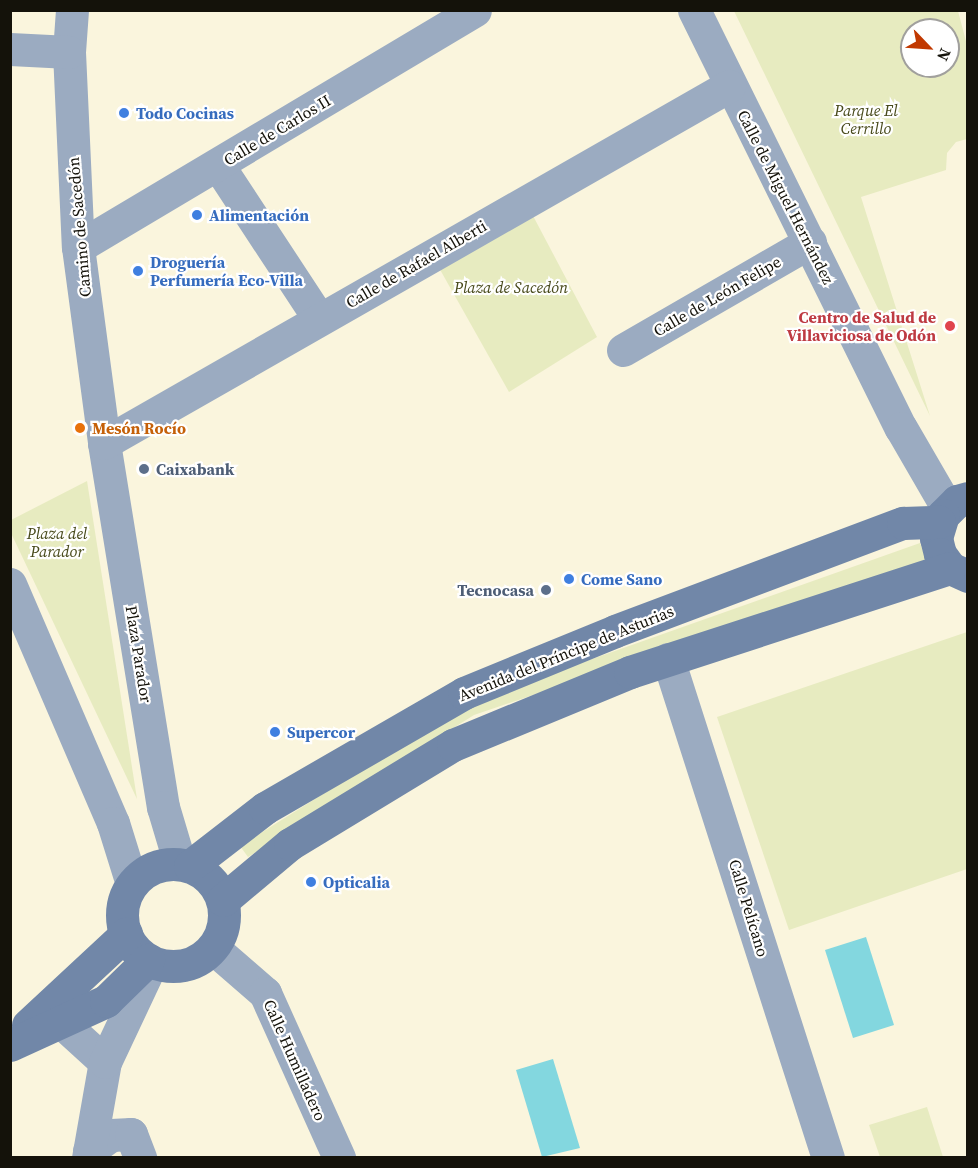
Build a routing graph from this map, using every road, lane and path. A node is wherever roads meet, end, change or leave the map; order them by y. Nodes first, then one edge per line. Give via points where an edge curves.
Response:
1 (72, 10) edge
2 (475, 10) edge
3 (694, 10) edge
4 (10, 50) edge
5 (69, 52) junction
6 (729, 86) junction
7 (218, 165) junction
8 (810, 242) junction
9 (78, 247) junction
10 (319, 319) junction
11 (623, 350) dead end
12 (104, 443) junction
13 (951, 510) edge
14 (959, 572) edge
15 (10, 584) edge
16 (668, 659) junction
17 (185, 865) junction
18 (132, 884) junction
19 (223, 900) junction
20 (126, 934) junction
21 (213, 948) junction
22 (150, 961) junction
23 (59, 1020) junction
24 (10, 1043) edge
25 (105, 1062) junction
26 (89, 1154) edge
27 (140, 1158) edge
28 (339, 1158) edge
29 (828, 1158) edge

1 - 5 street, Camino de Sacedón
2 - 7 street, Calle de Carlos II
3 - 6 street, Calle de Miguel Hernández
4 - 5 street
5 - 9 street, Camino de Sacedón
6 - 8 street, Calle de Miguel Hernández
6 - 10 street, Calle de Rafael Alberti
7 - 9 street, Calle de Carlos II
7 - 10 street
8 - 11 street, Calle de León Felipe
8 - 13 street, Calle de Miguel Hernández via 901,429
9 - 12 street, Camino de Sacedón
10 - 12 street, Calle de Rafael Alberti
12 - 17 street, Plaza Parador via 163,807
13 - 14 street via 936,538 940,554
13 - 17 street, Avenida del Príncipe de Asturias via 903,523 615,631 464,693 265,808
14 - 16 street
15 - 18 street via 113,823
16 - 19 street via 536,709 453,746 290,844
16 - 29 street, Calle Pelícano
17 - 18 street via 145,872
17 - 19 street via 215,885
18 - 20 street via 124,900
19 - 21 street via 225,917
20 - 22 street
20 - 24 street
21 - 22 street via 194,962 170,966
21 - 28 street, Calle Humilladero via 265,993
22 - 23 street via 106,1001
22 - 25 street
23 - 24 street
23 - 25 street
25 - 26 street
26 - 27 street via 111,1135 131,1134

